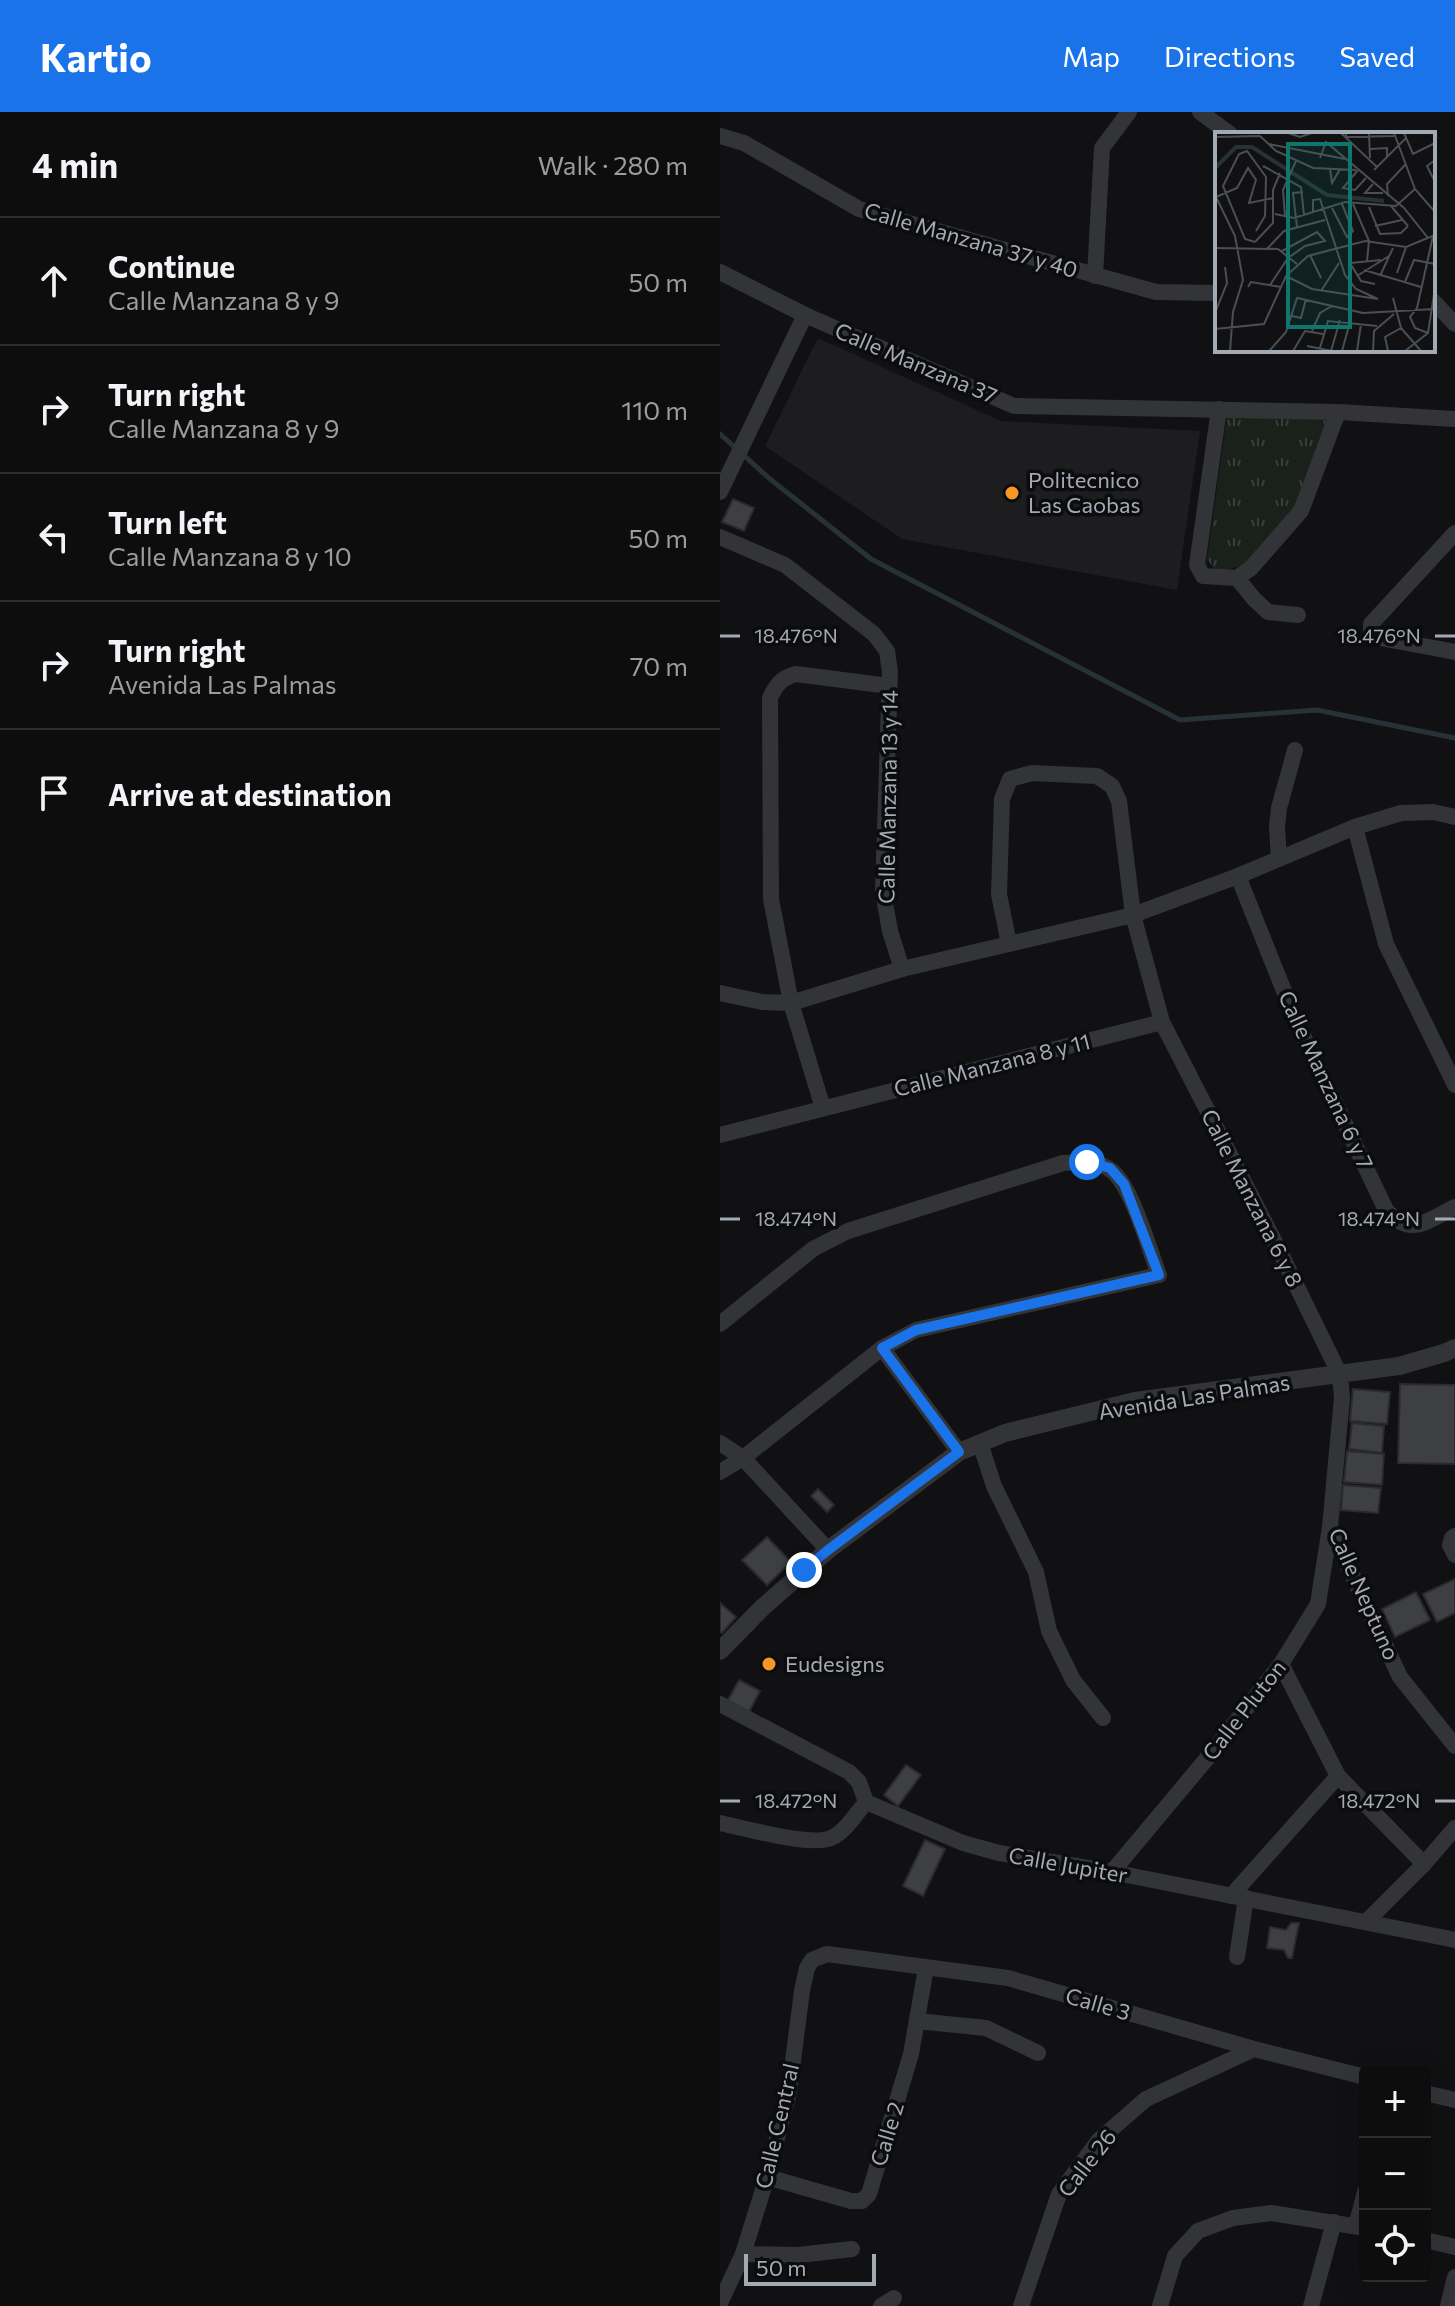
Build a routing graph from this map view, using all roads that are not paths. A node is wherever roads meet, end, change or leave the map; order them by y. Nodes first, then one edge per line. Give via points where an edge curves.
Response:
1 (1129, 112) edge
2 (1200, 112) edge
3 (1227, 132) edge
4 (720, 136) edge
5 (720, 272) edge
6 (1095, 276) junction
7 (1215, 293) edge
8 (1435, 303) edge
9 (805, 315) junction
10 (1455, 324) edge
11 (1219, 409) junction
12 (1338, 412) junction
13 (1455, 419) edge
14 (720, 492) edge
15 (1455, 533) edge
16 (720, 537) edge
17 (1237, 578) junction
18 (1298, 615) dead end
19 (1455, 652) edge
20 (889, 679) junction
21 (1295, 750) dead end
22 (1455, 817) edge
23 (1355, 827) junction
24 (1279, 859) junction
25 (1238, 876) junction
26 (1133, 915) junction
27 (1009, 944) junction
28 (902, 969) junction
29 (720, 993) edge
30 (791, 1003) junction
31 (1162, 1022) junction
32 (1455, 1085) edge
33 (823, 1108) junction
34 (720, 1135) edge
35 (1455, 1207) edge
36 (720, 1324) edge
37 (882, 1348) junction
38 (1455, 1348) edge
39 (1340, 1375) junction
40 (720, 1443) edge
41 (980, 1443) junction
42 (959, 1452) junction
43 (743, 1458) junction
44 (720, 1472) edge
45 (1330, 1527) junction
46 (1455, 1536) edge
47 (828, 1550) junction
48 (1455, 1555) edge
49 (720, 1651) edge
50 (1281, 1664) junction
51 (720, 1704) edge
52 (1103, 1718) dead end
53 (1455, 1746) edge
54 (1338, 1776) junction
55 (866, 1802) junction
56 (720, 1823) edge
57 (1455, 1828) edge
58 (1424, 1864) junction
59 (1112, 1872) junction
60 (1238, 1897) junction
61 (1366, 1922) junction
62 (1455, 1940) edge
63 (827, 1954) joint
64 (1237, 1957) dead end
65 (926, 1968) junction
66 (917, 2021) junction
67 (1254, 2049) junction
68 (1038, 2053) dead end
69 (1359, 2075) edge
70 (1431, 2094) edge
71 (1455, 2100) edge
72 (767, 2177) junction
73 (1334, 2222) junction
74 (1359, 2227) edge
75 (1431, 2241) edge
76 (1455, 2247) edge
77 (852, 2249) dead end
78 (743, 2254) junction
79 (1455, 2277) edge
80 (720, 2303) edge
81 (1021, 2306) edge
82 (1160, 2306) edge
83 (1311, 2306) edge
84 (1448, 2306) edge

1 - 6 street via 1102,148
2 - 3 street
4 - 6 street, Calle Manzana 37 y 40 via 744,143 859,209
5 - 9 street, Calle Manzana 37
6 - 7 street, Calle Manzana 37 y 40 via 1156,292
8 - 10 street
9 - 11 street, Calle Manzana 37 via 1014,406
9 - 14 street
11 - 12 street, Calle Manzana 37
11 - 17 street via 1197,565 1203,576
12 - 13 street, Calle Manzana 37
12 - 17 street via 1301,511
15 - 19 street via 1371,624 1375,637
16 - 20 street via 785,565 874,634 887,651
17 - 18 street via 1268,612
20 - 28 street, Calle Manzana 13 y 14 via 883,892
20 - 30 street via 796,674 776,685 770,698 771,899
21 - 24 street via 1279,808
22 - 23 street via 1401,813
23 - 24 street
23 - 32 street via 1386,944
24 - 25 street
25 - 26 street
25 - 35 street, Calle Manzana 6 y 7 via 1296,1021 1386,1210 1397,1223 1415,1226
26 - 27 street
26 - 27 street, Calle Manzana 6 y 8 via 1119,801 1112,786 1097,776 1032,773 1010,779 1002,799 999,894
26 - 31 street, Calle Manzana 6 y 8
27 - 28 street
28 - 30 street
29 - 30 street
30 - 33 street
31 - 33 street, Calle Manzana 8 y 11
31 - 39 street, Calle Manzana 6 y 8
33 - 34 street, Calle Manzana 8 y 11
36 - 37 street via 813,1249 848,1231 1063,1163 1110,1168 1124,1184 1159,1275 916,1330
37 - 42 street
37 - 43 street
38 - 39 street, Avenida Las Palmas via 1399,1366
39 - 41 street, Avenida Las Palmas via 1135,1401
39 - 45 street, Calle Neptuno
40 - 43 street
41 - 42 street, Avenida Las Palmas
41 - 52 street via 994,1486 1036,1572 1049,1631 1073,1680
42 - 47 street, Avenida Las Palmas
43 - 44 street
43 - 47 street
45 - 50 street, Calle Pluton via 1318,1604
45 - 53 street, Calle Neptuno via 1400,1677
46 - 48 street via 1450,1545
47 - 49 street, Avenida Las Palmas
50 - 54 street
50 - 59 street, Calle Pluton
51 - 55 street via 849,1772
54 - 58 street
54 - 60 street
55 - 56 street via 829,1840 808,1841
55 - 59 street, Calle Jupiter via 963,1843
57 - 58 street
58 - 61 street
59 - 60 street, Calle Jupiter
60 - 61 street, Calle Jupiter
60 - 64 street
61 - 62 street, Calle Jupiter
63 - 65 street, Calle 3
63 - 72 street, Calle Central via 807,1968 789,2092
65 - 66 street, Calle 2
65 - 67 street, Calle 3 via 1008,1978
66 - 68 street via 986,2028
66 - 72 street, Calle 2 via 869,2194 851,2201
67 - 69 street, Calle 3
67 - 81 street, Calle 26 via 1146,2099 1099,2140 1059,2194
70 - 71 street
72 - 78 street, Calle Central
73 - 74 street
73 - 82 street via 1271,2213 1233,2218 1198,2231 1175,2256
73 - 83 street
75 - 76 street
77 - 78 street
78 - 80 street, Calle Central
79 - 84 street

